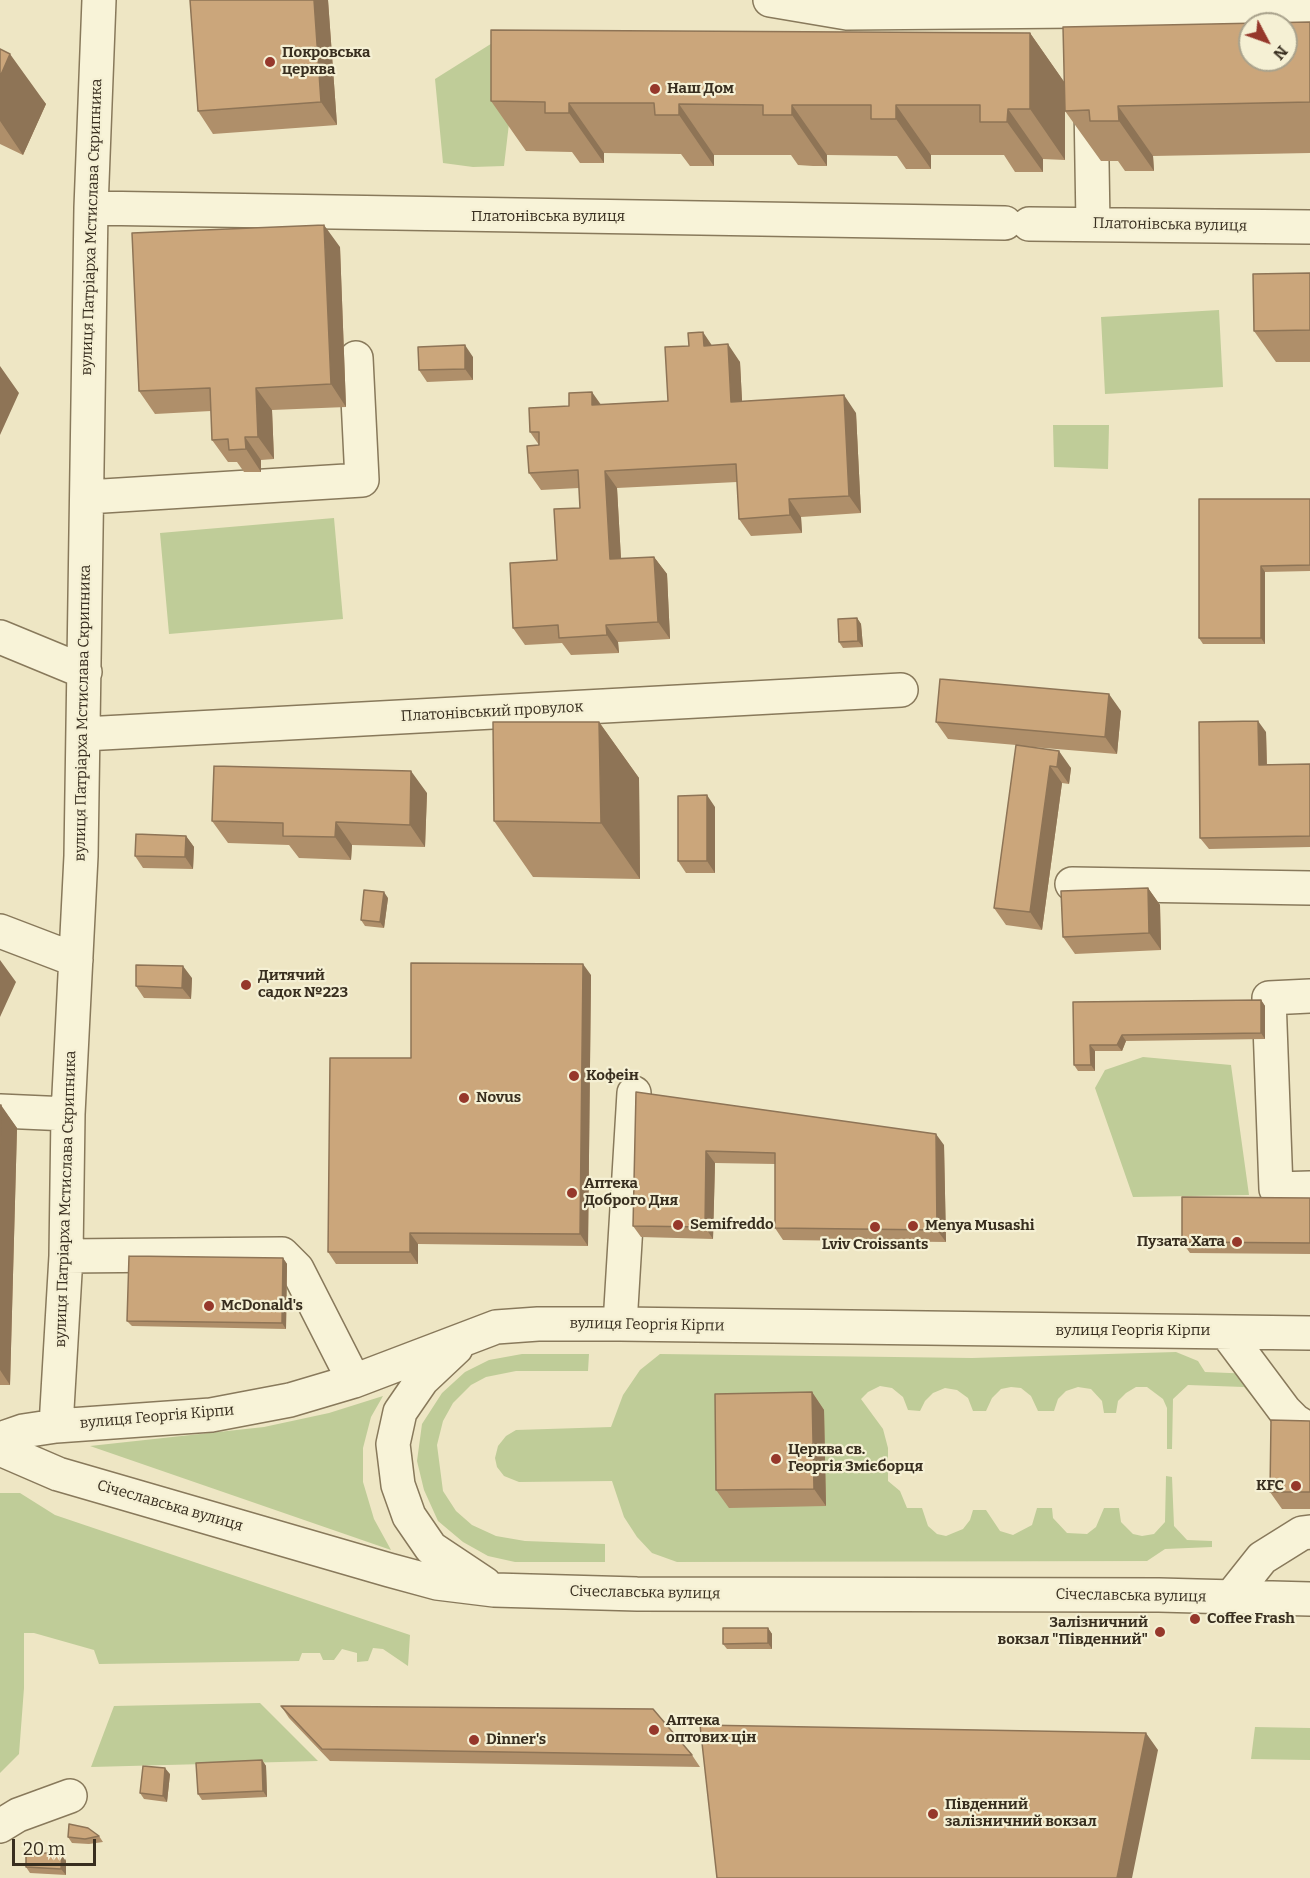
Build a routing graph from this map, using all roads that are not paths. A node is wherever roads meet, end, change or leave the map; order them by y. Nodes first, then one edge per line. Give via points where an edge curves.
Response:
1 (99, 0) edge
2 (770, 0) edge
3 (1310, 9) edge
4 (1090, 73) edge
5 (91, 208) junction
6 (1093, 224) junction
7 (1310, 227) edge
8 (356, 358) dead end
9 (87, 497) junction
10 (0, 637) edge
11 (85, 672) junction
12 (901, 690) dead end
13 (84, 734) junction
14 (1072, 884) dead end
15 (1310, 888) edge
16 (0, 931) edge
17 (76, 960) junction
18 (1310, 996) edge
19 (634, 1093) edge
20 (0, 1112) edge
21 (68, 1114) junction
22 (1310, 1188) edge
23 (66, 1256) junction
24 (620, 1324) junction
25 (1226, 1332) junction
26 (1310, 1333) edge
27 (469, 1336) junction
28 (354, 1381) junction
29 (56, 1426) junction
30 (1310, 1430) edge
31 (0, 1438) edge
32 (0, 1449) edge
33 (1310, 1532) edge
34 (494, 1590) junction
35 (1231, 1597) junction
36 (1310, 1599) edge
37 (70, 1796) dead end
38 (0, 1826) edge

1 - 5 street, вулиця Патріарха Мстислава Скрипника
2 - 3 street via 847,13 1090,25
4 - 6 street
5 - 6 street, Платонівська вулиця
5 - 9 street, вулиця Патріарха Мстислава Скрипника
6 - 7 street, Платонівська вулиця
8 - 9 street via 362,480
9 - 11 street, вулиця Патріарха Мстислава Скрипника
10 - 11 street
11 - 13 street, вулиця Патріарха Мстислава Скрипника
12 - 13 street, Платонівський провулок
13 - 17 street, вулиця Патріарха Мстислава Скрипника
14 - 15 street
16 - 17 street
17 - 21 street, вулиця Патріарха Мстислава Скрипника
18 - 22 street via 1269,998 1276,1189
19 - 24 street
20 - 21 street
21 - 23 street, вулиця Патріарха Мстислава Скрипника
23 - 28 street via 282,1254 297,1269
23 - 29 street, вулиця Патріарха Мстислава Скрипника
24 - 25 street, вулиця Георгія Кірпи
24 - 27 street, вулиця Георгія Кірпи via 496,1327
25 - 26 street, вулиця Георгія Кірпи
25 - 30 street via 1285,1411
27 - 28 street, вулиця Георгія Кірпи
27 - 34 street via 422,1380 400,1413 393,1444 398,1485 409,1516 432,1548
28 - 29 street, вулиця Георгія Кірпи via 290,1400 211,1415
29 - 31 street, вулиця Георгія Кірпи
32 - 34 street, Січеславська вулиця via 58,1474 389,1570
33 - 35 street via 1262,1558
34 - 35 street, Січеславська вулиця
35 - 36 street, Січеславська вулиця
37 - 38 street via 18,1815

